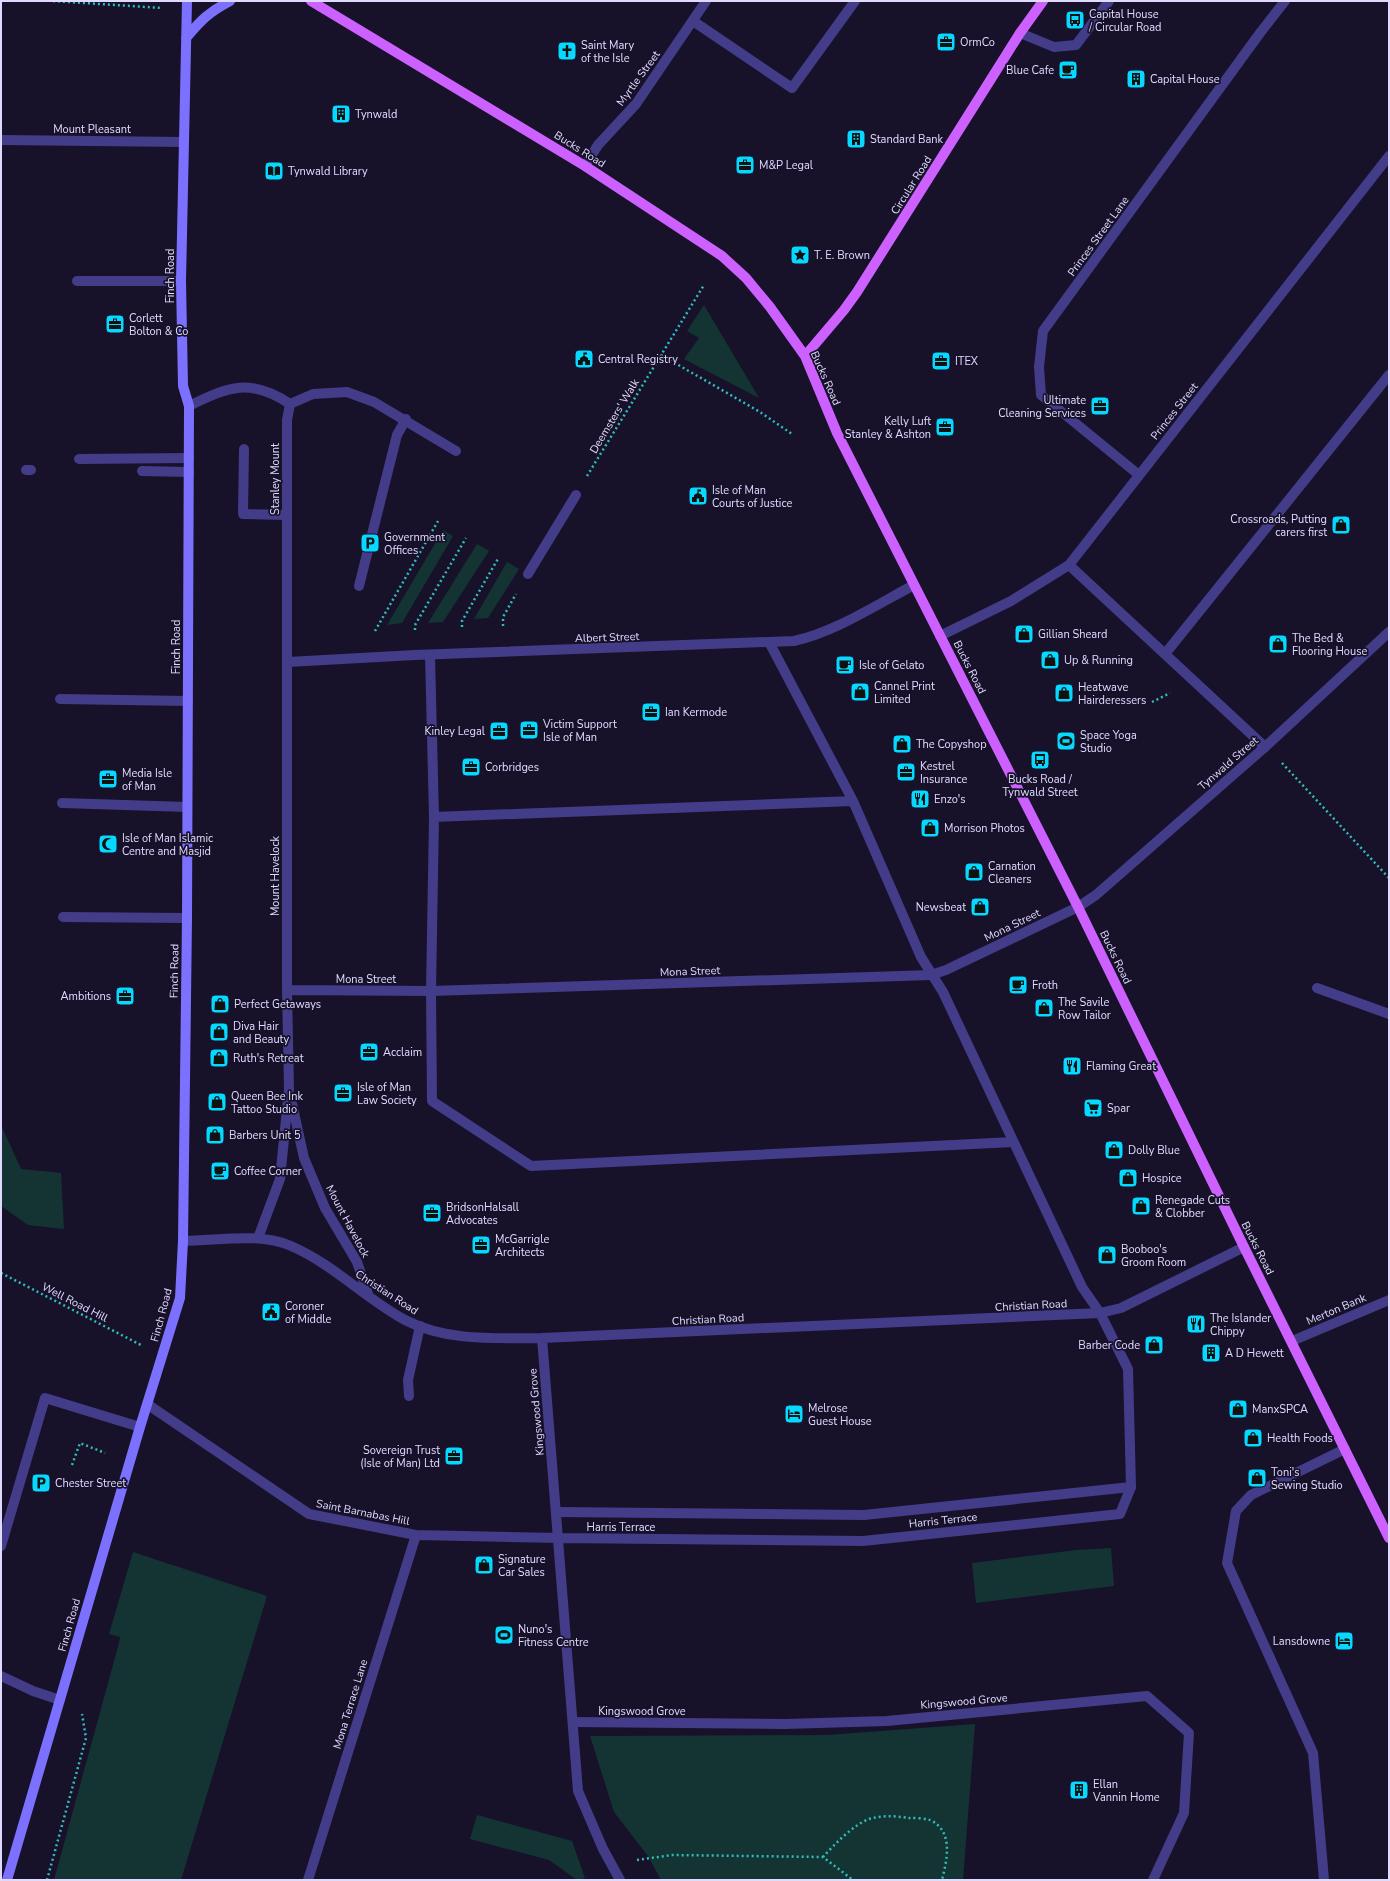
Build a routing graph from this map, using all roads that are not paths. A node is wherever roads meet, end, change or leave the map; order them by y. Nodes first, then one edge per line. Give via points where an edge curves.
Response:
1 (187, 1) edge
2 (230, 1) edge
3 (311, 1) edge
4 (706, 1) edge
5 (855, 1) edge
6 (1043, 1) edge
7 (1109, 1) edge
8 (1285, 1) edge
9 (693, 21) junction
10 (1020, 34) junction
11 (186, 38) junction
12 (1, 140) edge
13 (183, 142) junction
14 (1389, 156) edge
15 (585, 166) junction
16 (77, 281) dead end
17 (181, 281) junction
18 (805, 356) junction
19 (1389, 375) edge
20 (290, 404) junction
21 (190, 406) junction
22 (406, 419) junction
23 (244, 449) dead end
24 (456, 451) dead end
25 (189, 458) junction
26 (79, 459) dead end
27 (142, 472) dead end
28 (189, 472) junction
29 (1139, 475) junction
30 (576, 495) road end
31 (287, 515) junction
32 (1069, 564) junction
33 (528, 574) dead end
34 (914, 585) junction
35 (359, 586) dead end
36 (1389, 632) edge
37 (940, 636) junction
38 (769, 642) junction
39 (1165, 654) junction
40 (430, 655) junction
41 (288, 662) junction
42 (60, 699) dead end
43 (188, 701) junction
44 (1264, 747) junction
45 (853, 801) junction
46 (62, 803) dead end
47 (187, 807) junction
48 (434, 816) junction
49 (1078, 907) junction
50 (63, 917) dead end
51 (187, 918) junction
52 (931, 974) junction
53 (1318, 988) dead end
54 (287, 990) junction
55 (431, 991) junction
56 (1389, 1014) edge
57 (289, 1089) junction
58 (1013, 1142) junction
59 (258, 1238) junction
60 (183, 1241) junction
61 (1244, 1247) junction
62 (368, 1294) junction
63 (1389, 1300) edge
64 (1100, 1314) junction
65 (420, 1326) junction
66 (542, 1338) junction
67 (1292, 1341) junction
68 (409, 1396) dead end
69 (147, 1404) junction
70 (140, 1427) junction
71 (1345, 1449) junction
72 (1131, 1487) junction
73 (556, 1512) junction
74 (416, 1535) junction
75 (558, 1538) junction
76 (1389, 1538) edge
77 (1, 1546) edge
78 (1, 1676) edge
79 (60, 1700) junction
80 (573, 1722) junction
81 (618, 1876) edge
82 (7, 1880) edge
83 (308, 1880) edge
84 (1153, 1880) edge
85 (1324, 1880) edge

1 - 11 main road, Finch Road
2 - 11 main road via 212,10
3 - 15 main road, Bucks Road
4 - 9 street, Myrtle Street
5 - 9 street via 792,88
6 - 10 main road, Circular Road
7 - 10 street via 1076,46 1054,47
8 - 29 street, Princes Street Lane via 1043,331 1039,366 1040,395
9 - 15 street, Myrtle Street via 636,104 598,145
10 - 18 main road, Circular Road via 857,292
11 - 13 main road, Finch Road
12 - 13 street, Mount Pleasant
13 - 17 main road, Finch Road
14 - 29 street, Princes Street
15 - 18 main road, Bucks Road via 722,256 770,306
16 - 17 street
17 - 21 main road, Finch Road via 183,386
18 - 34 main road, Bucks Road via 837,433
19 - 39 street
20 - 21 street via 257,388 238,387 218,392
20 - 22 street via 313,394 347,392 374,402
20 - 31 street, Stanley Mount via 287,420
21 - 25 main road, Finch Road
22 - 24 street
22 - 35 street via 397,435
23 - 31 street via 243,514
25 - 26 street
25 - 28 main road, Finch Road
27 - 28 street
28 - 43 main road, Finch Road
29 - 32 street, Princes Street
30 - 33 street
31 - 41 street, Stanley Mount
32 - 37 street, Princes Street via 1011,601
32 - 39 street
34 - 37 main road, Bucks Road
34 - 38 street, Albert Street via 808,638
36 - 44 street, Tynwald Street
37 - 49 main road, Bucks Road
38 - 40 street, Albert Street
38 - 45 street, Harris Terrace
39 - 44 street
40 - 41 street, Albert Street
40 - 48 street
41 - 54 street, Mount Havelock
42 - 43 street
43 - 47 main road, Finch Road
44 - 49 street, Tynwald Street via 1096,895
45 - 48 street
45 - 52 street, Harris Terrace via 921,957
46 - 47 street
47 - 51 main road, Finch Road
48 - 55 street
49 - 52 street, Mona Street via 946,970
49 - 61 main road, Bucks Road
50 - 51 street
51 - 60 main road, Finch Road
52 - 55 street, Mona Street
52 - 58 street, Harris Terrace via 943,992
53 - 56 street
54 - 55 street, Mona Street
54 - 57 street, Mount Havelock
55 - 58 street via 432,1101 531,1166
57 - 59 street, Mount Havelock via 280,1179
57 - 62 street, Mount Havelock via 304,1158 326,1208 357,1262
58 - 64 street, Harris Terrace via 1082,1287
59 - 60 street, Christian Road
59 - 62 street, Christian Road via 291,1246
60 - 69 main road, Finch Road via 180,1298
61 - 64 street, Christian Road via 1121,1308
61 - 67 main road, Bucks Road
62 - 65 street, Christian Road via 406,1320
63 - 67 street, Merton Bank
64 - 66 street, Christian Road
64 - 72 street, Harris Terrace via 1128,1369
65 - 66 street, Christian Road via 438,1333 477,1338
65 - 68 street via 408,1380
66 - 73 street, Kingswood Grove
67 - 71 main road, Bucks Road
69 - 70 main road, Finch Road
69 - 74 street, Saint Barnabas Hill via 309,1514
70 - 77 street via 45,1398
70 - 79 main road, Finch Road
71 - 76 main road, Bucks Road
71 - 85 street via 1251,1495 1236,1511 1227,1563 1313,1753
72 - 73 street via 864,1515
72 - 75 street, Harris Terrace via 1120,1514 863,1541
73 - 75 street, Kingswood Grove
74 - 75 street, Saint Barnabas Hill
74 - 83 street, Mona Terrace Lane
75 - 80 street, Kingswood Grove
78 - 79 street
79 - 82 main road, Finch Road
80 - 81 street, Kingswood Grove via 578,1791 602,1849
80 - 84 street, Kingswood Grove via 785,1724 887,1721 1147,1696 1189,1733 1184,1813

